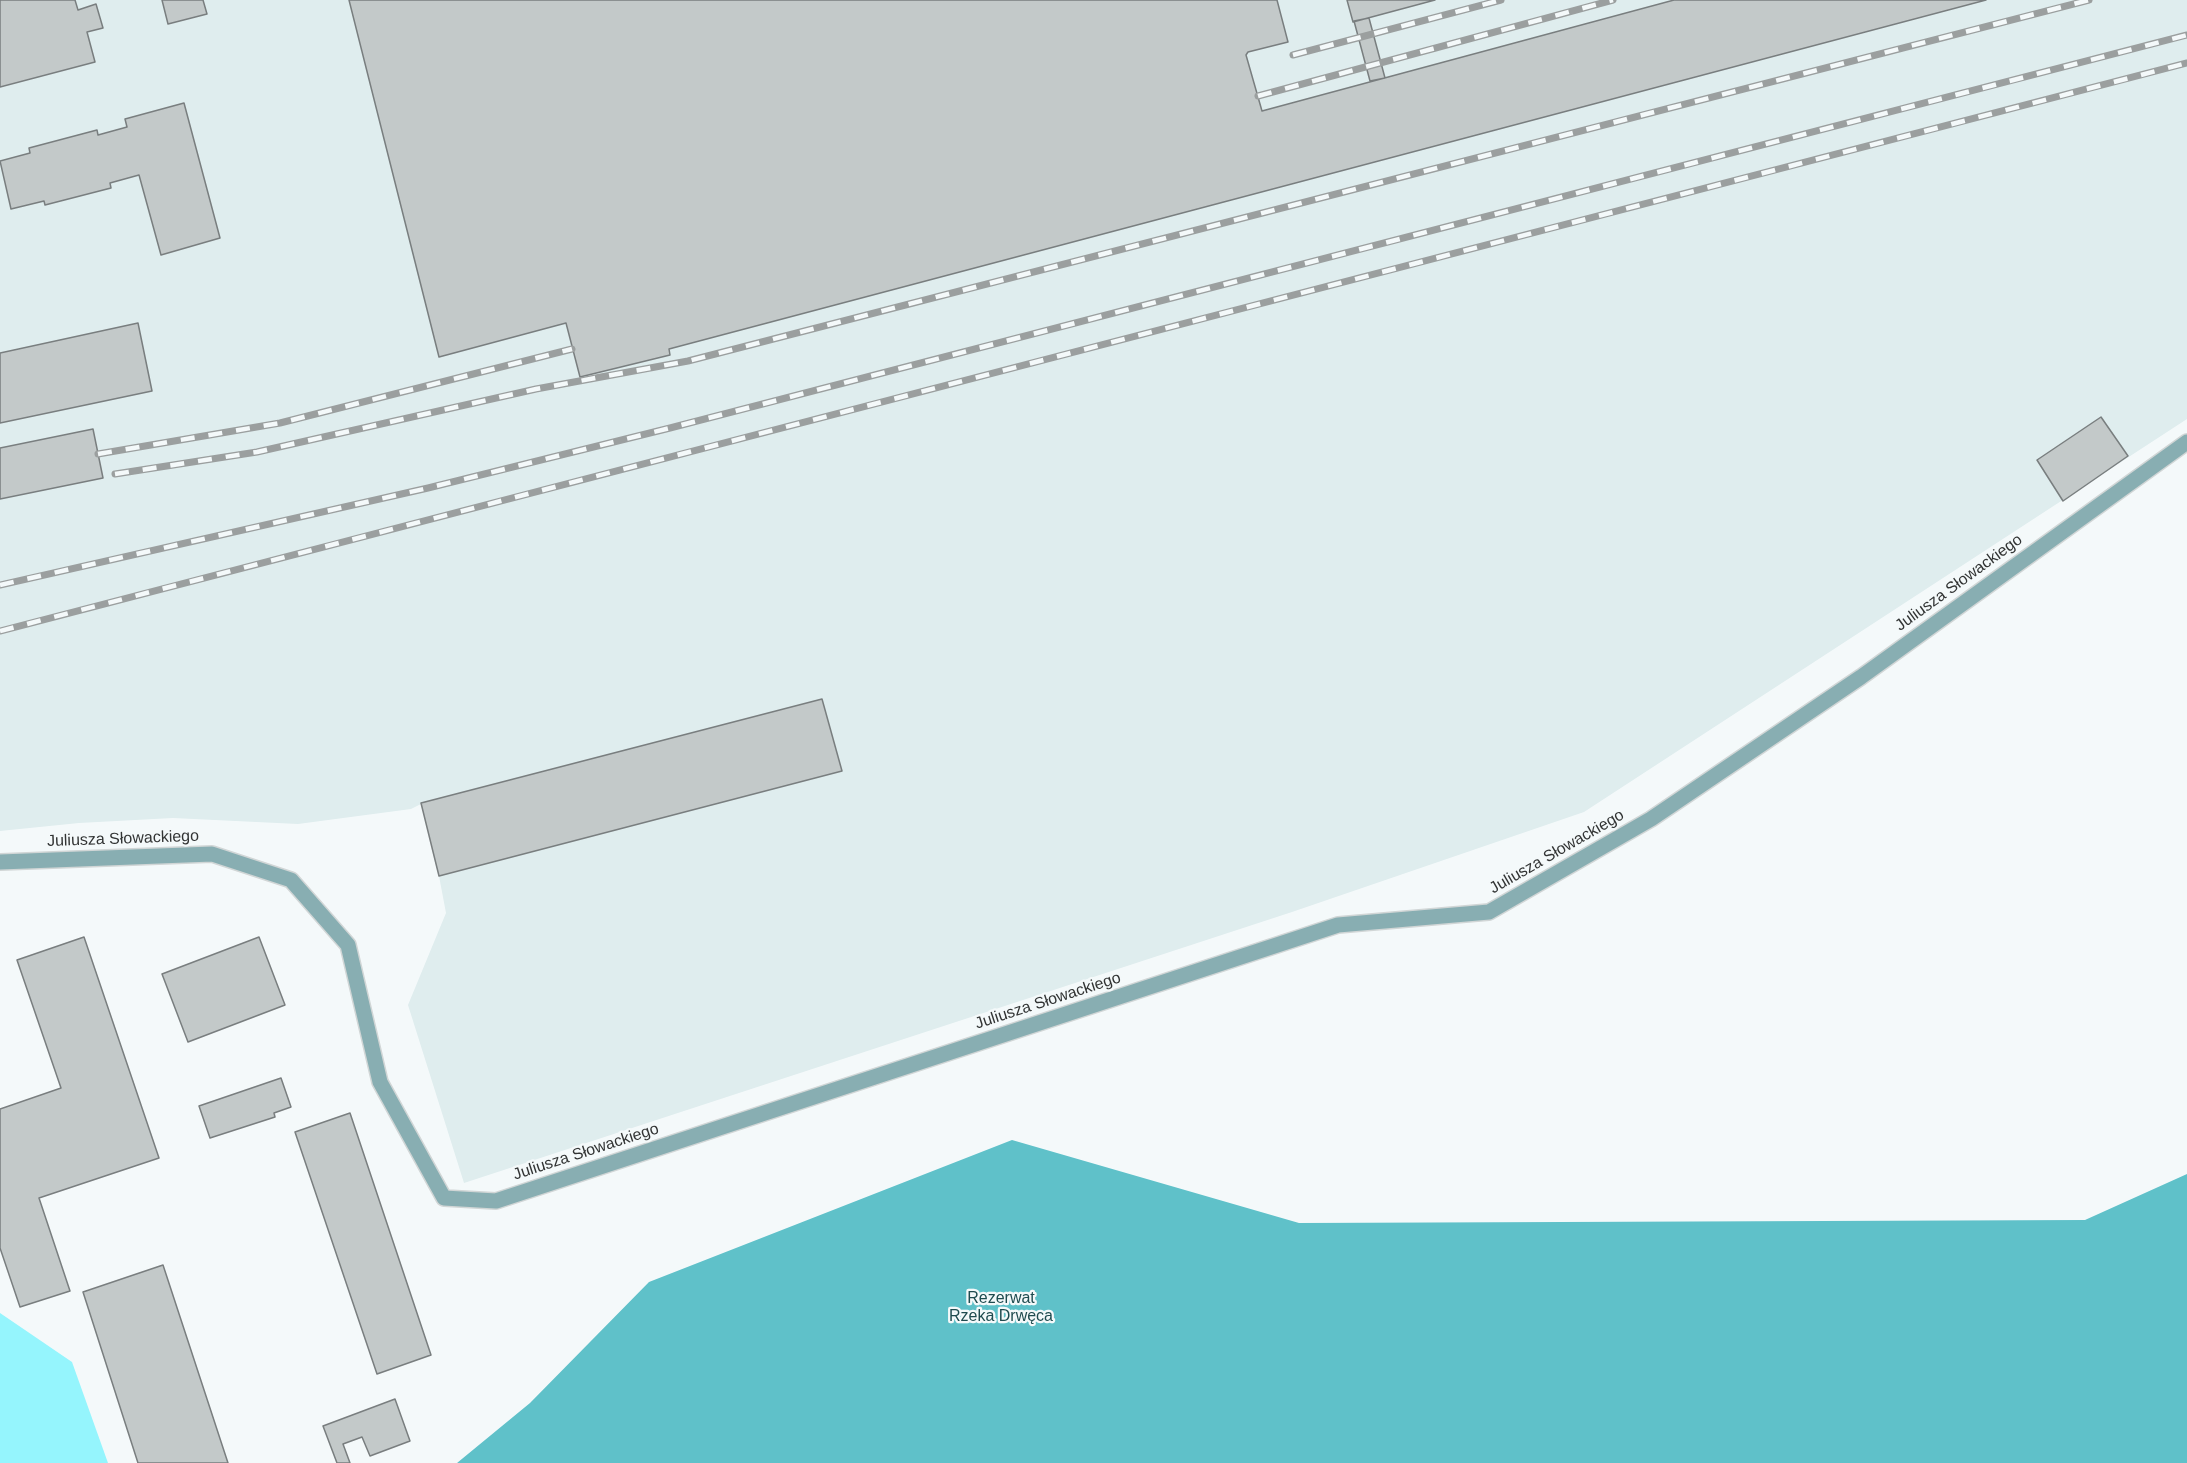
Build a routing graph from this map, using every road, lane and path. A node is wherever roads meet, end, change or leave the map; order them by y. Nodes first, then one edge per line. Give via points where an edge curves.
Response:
1 (2187, 442) edge
2 (0, 862) edge

1 - 2 street, Juliusza Słowackiego via 1861,677 1661,813 1489,912 1338,925 496,1201 444,1197 380,1082 348,945 291,880 212,854

